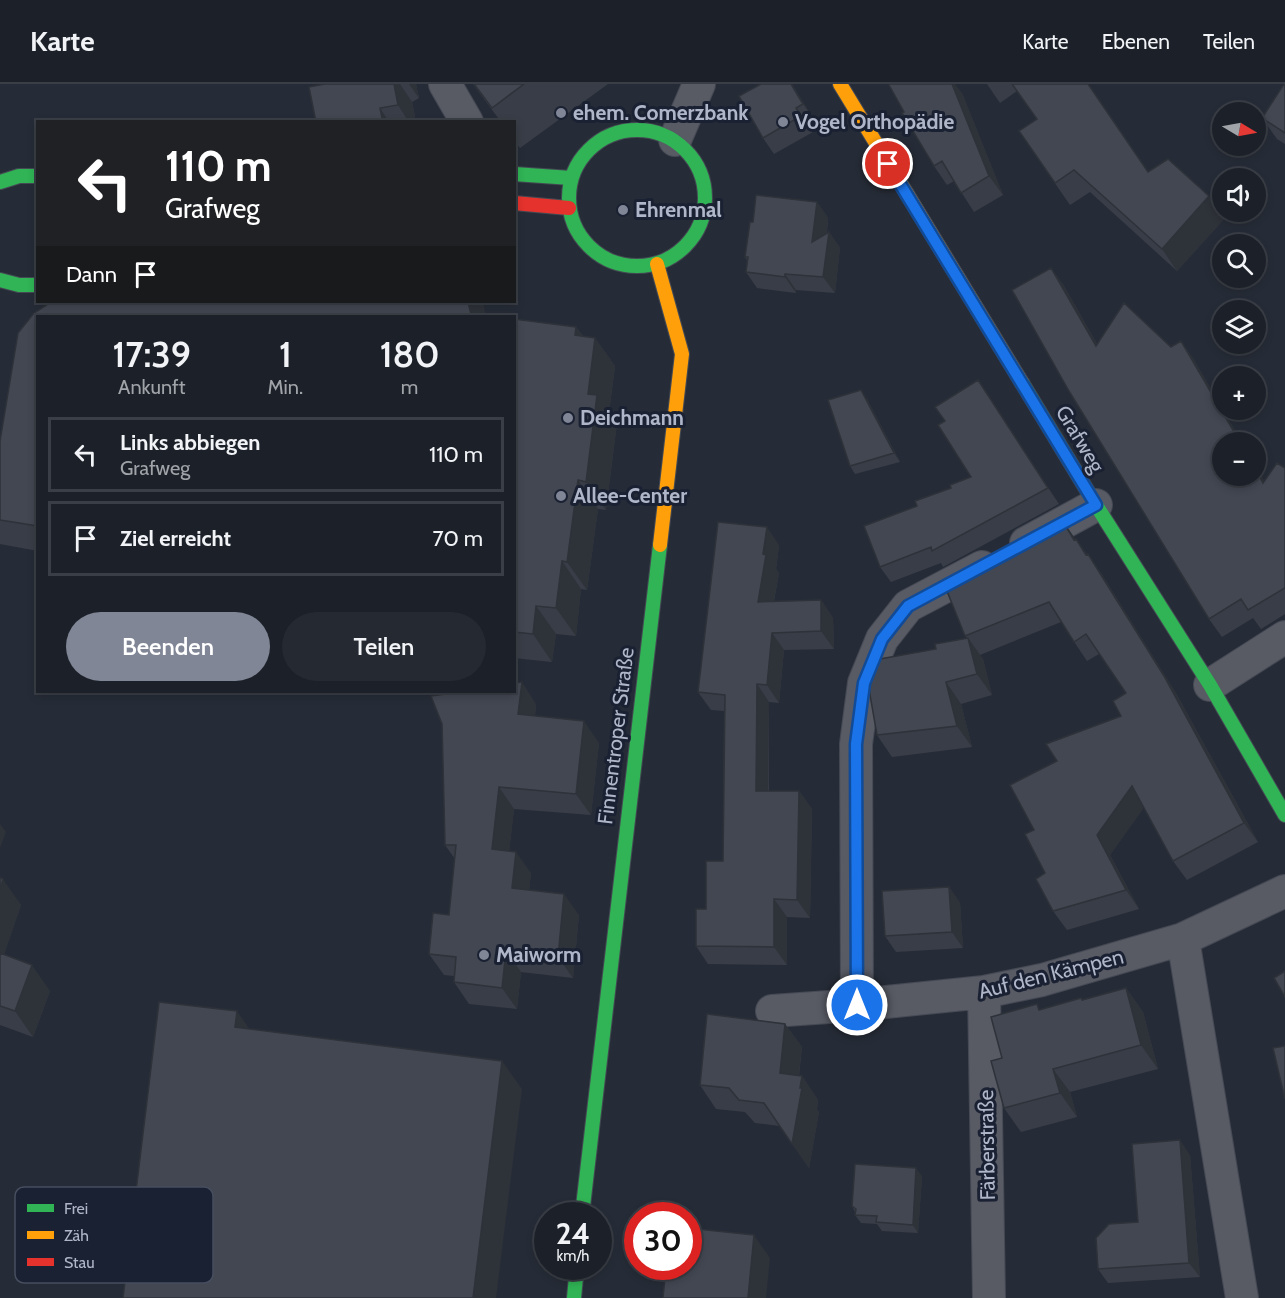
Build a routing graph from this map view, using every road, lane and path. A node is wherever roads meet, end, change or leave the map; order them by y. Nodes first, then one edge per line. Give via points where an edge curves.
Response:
1 (445, 84) edge
2 (699, 84) edge
3 (840, 84) edge
4 (466, 120) edge
5 (675, 140) junction
6 (516, 174) edge
7 (36, 176) edge
8 (571, 178) junction
9 (0, 182) edge
10 (516, 203) edge
11 (569, 208) junction
12 (657, 264) junction
13 (0, 280) edge
14 (36, 285) edge
15 (1096, 505) junction
16 (1285, 636) edge
17 (1210, 685) junction
18 (1285, 815) edge
19 (1285, 891) edge
20 (1183, 939) junction
21 (984, 992) junction
22 (857, 1005) junction
23 (772, 1011) dead end
24 (584, 1202) edge
25 (576, 1280) edge
26 (574, 1298) edge
27 (989, 1298) edge
28 (1242, 1298) edge

1 - 4 street
2 - 5 street
3 - 15 street, Grafweg
5 - 8 street via 655,131 634,129 614,133 595,144
5 - 12 street via 691,155 702,175 706,196 703,219 693,239 677,254
6 - 8 street
7 - 9 street via 10,177
8 - 11 street
10 - 11 street
11 - 12 street via 576,230 591,249 611,261 634,267
12 - 24 street, Finnentroper Straße via 682,354
13 - 14 street via 12,285
15 - 17 street, Grafweg
15 - 22 street via 908,606 882,639 864,683 856,744
16 - 17 street
17 - 18 street, Grafweg
19 - 20 street, Auf den Kämpen
20 - 21 street, Auf den Kämpen via 1042,980
20 - 28 street
21 - 22 street, Auf den Kämpen
21 - 27 street, Färberstraße
22 - 23 street, Auf den Kämpen
25 - 26 street

